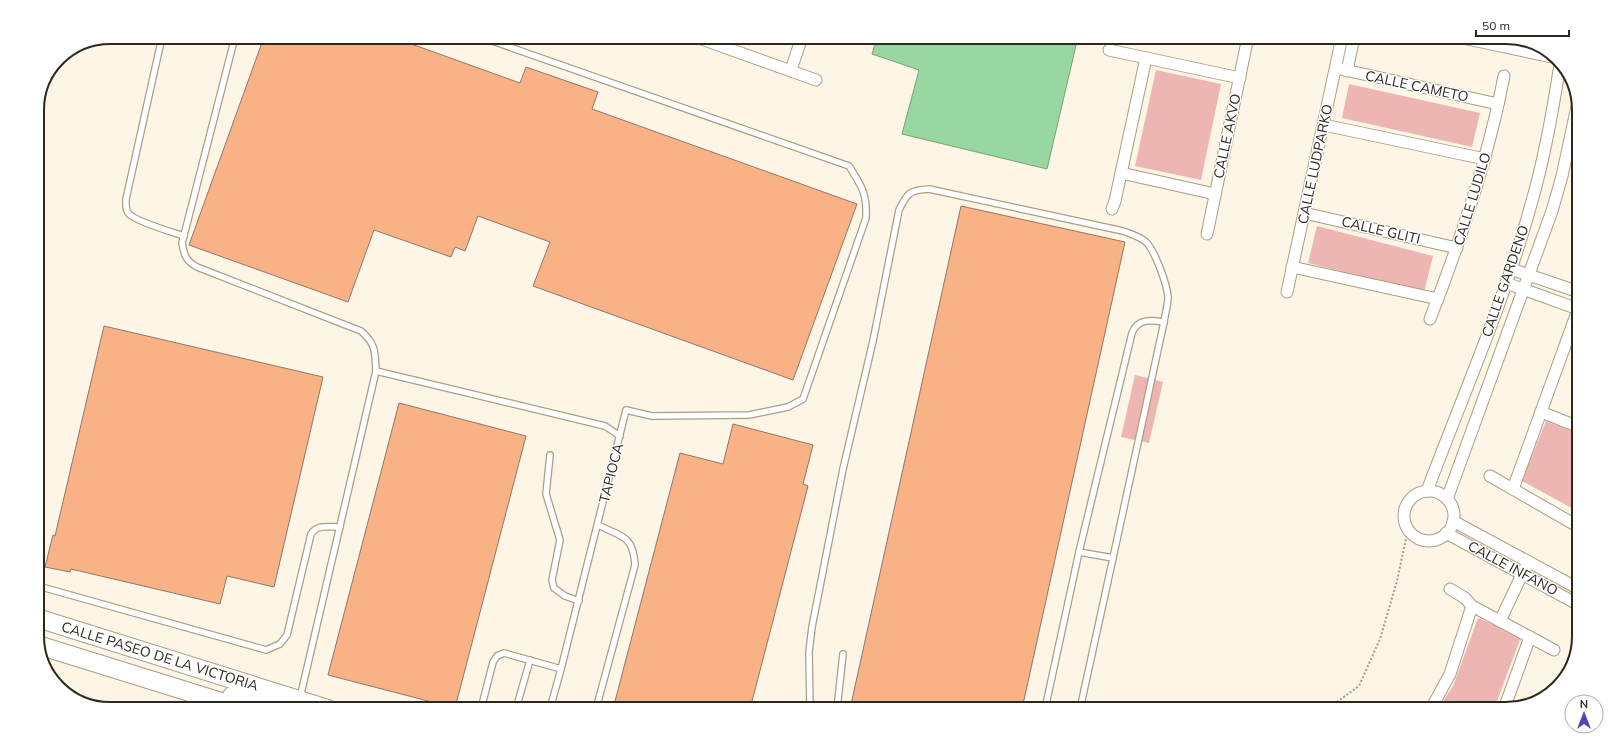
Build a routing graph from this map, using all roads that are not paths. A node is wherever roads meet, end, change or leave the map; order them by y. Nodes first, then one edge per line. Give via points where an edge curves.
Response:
1 (160, 44) edge
2 (233, 44) edge
3 (501, 44) edge
4 (716, 44) edge
5 (800, 44) edge
6 (1247, 44) edge
7 (1342, 44) edge
8 (1351, 44) edge
9 (1491, 44) edge
10 (1109, 50) dead end
11 (1541, 55) edge
12 (1146, 58) junction
13 (1341, 69) junction
14 (791, 70) junction
15 (1559, 71) edge
16 (1504, 76) dead end
17 (1240, 78) junction
18 (816, 80) dead end
19 (1498, 104) junction
20 (1324, 125) junction
21 (1572, 130) edge
22 (1485, 159) junction
23 (1121, 172) junction
24 (1215, 194) junction
25 (1112, 209) dead end
26 (1304, 213) junction
27 (1207, 234) dead end
28 (184, 236) junction
29 (1457, 248) junction
30 (1292, 268) junction
31 (1511, 269) junction
32 (1529, 275) junction
33 (1506, 283) junction
34 (1524, 290) junction
35 (1572, 290) edge
36 (1287, 292) dead end
37 (1438, 298) junction
38 (1572, 306) edge
39 (1430, 319) dead end
40 (1164, 322) junction
41 (1572, 338) edge
42 (376, 371) junction
43 (1541, 412) junction
44 (1572, 423) edge
45 (620, 436) junction
46 (550, 455) dead end
47 (1490, 476) dead end
48 (1513, 489) junction
49 (1427, 491) junction
50 (1448, 499) junction
51 (1453, 521) junction
52 (1572, 523) edge
53 (598, 525) junction
54 (340, 527) junction
55 (1446, 533) junction
56 (1079, 552) junction
57 (1113, 558) junction
58 (1528, 562) junction
59 (1523, 573) junction
60 (1572, 585) edge
61 (44, 588) edge
62 (1450, 589) dead end
63 (1572, 600) edge
64 (578, 601) junction
65 (1472, 606) junction
66 (44, 620) edge
67 (1500, 621) junction
68 (1530, 637) junction
69 (45, 647) edge
70 (1554, 650) dead end
71 (843, 654) dead end
72 (530, 660) junction
73 (562, 669) junction
74 (192, 693) junction
75 (221, 702) edge
76 (253, 702) edge
77 (288, 702) edge
78 (295, 702) edge
79 (483, 702) edge
80 (518, 702) edge
81 (552, 702) edge
82 (598, 702) edge
83 (810, 702) edge
84 (838, 702) edge
85 (1047, 702) edge
86 (1082, 702) edge
87 (1435, 702) edge
88 (1507, 702) edge

1 - 28 lane via 126,208 129,214 138,219
2 - 28 lane
3 - 45 lane via 849,166 867,200 866,218 803,400 788,408 749,416 652,416 626,410
4 - 14 street
5 - 14 street
6 - 17 street, CALLE AKVO
7 - 13 street, CALLE LUDPARKO
8 - 13 street, CALLE LUDPARKO
9 - 11 street
10 - 12 street, CALLE AKVO
12 - 17 street, CALLE AKVO
12 - 23 street
13 - 19 street, CALLE CAMETO
13 - 20 street, CALLE LUDPARKO
14 - 18 street
15 - 31 street, CALLE GARDENO via 1538,179
16 - 19 street, CALLE LUDILO
17 - 24 street, CALLE AKVO
19 - 22 street, CALLE LUDILO
20 - 22 street
20 - 26 street, CALLE LUDPARKO
21 - 32 street, CALLE GARDENO via 1552,211
22 - 29 street, CALLE LUDILO
23 - 24 street, CALLE AKVO
23 - 25 street
24 - 27 street, CALLE AKVO
26 - 29 street, CALLE GLITI
26 - 30 street, CALLE LUDPARKO
28 - 42 lane via 182,243 188,263 361,331 371,340 375,352
29 - 37 street, CALLE LUDILO
30 - 36 street, CALLE LUDPARKO
30 - 37 street
31 - 32 street
31 - 33 street, CALLE GARDENO
32 - 34 street, CALLE GARDENO
32 - 35 street
33 - 34 street
33 - 49 street, CALLE GARDENO
34 - 38 street
34 - 50 street, CALLE GARDENO
37 - 39 street, CALLE LUDILO
40 - 56 lane via 1143,321 1135,326 1132,333
40 - 57 lane
40 - 83 lane via 1168,297 1162,273 1146,243 1138,237 1123,231 928,189 915,190 906,197 899,210 873,341 823,563 809,652
41 - 43 street
42 - 45 lane, TAPIOCA via 605,426
42 - 54 lane
43 - 44 street
43 - 48 street
45 - 53 lane, TAPIOCA
46 - 64 lane via 546,494 560,540 552,580 554,588
47 - 48 street
48 - 52 street
49 - 50 street via 1437,492
49 - 55 street via 1415,495 1406,505 1404,517 1408,529 1417,537 1429,540
50 - 51 street
51 - 55 street
51 - 58 street, CALLE INFANO
53 - 64 lane, TAPIOCA
53 - 82 lane via 628,540 634,550 635,565
54 - 61 lane via 322,526 315,528 311,534 287,635 280,644 266,650
54 - 78 lane
55 - 59 street, CALLE INFANO
56 - 57 lane
56 - 85 lane
57 - 86 lane
58 - 59 street
58 - 60 street, CALLE INFANO
59 - 63 street, CALLE INFANO
59 - 67 street
62 - 65 street via 1465,598
64 - 73 lane, TAPIOCA
65 - 67 street
65 - 87 street via 1450,674
66 - 77 main road, CALLE PASEO DE LA VICTORIA
67 - 68 street
68 - 70 street
68 - 88 street
69 - 74 main road, CALLE PASEO DE LA VICTORIA
71 - 84 lane
72 - 73 lane
72 - 79 lane via 504,653 497,656 493,662
72 - 80 lane
73 - 81 lane, TAPIOCA
74 - 75 main road, CALLE PASEO DE LA VICTORIA
74 - 76 main road via 219,692

